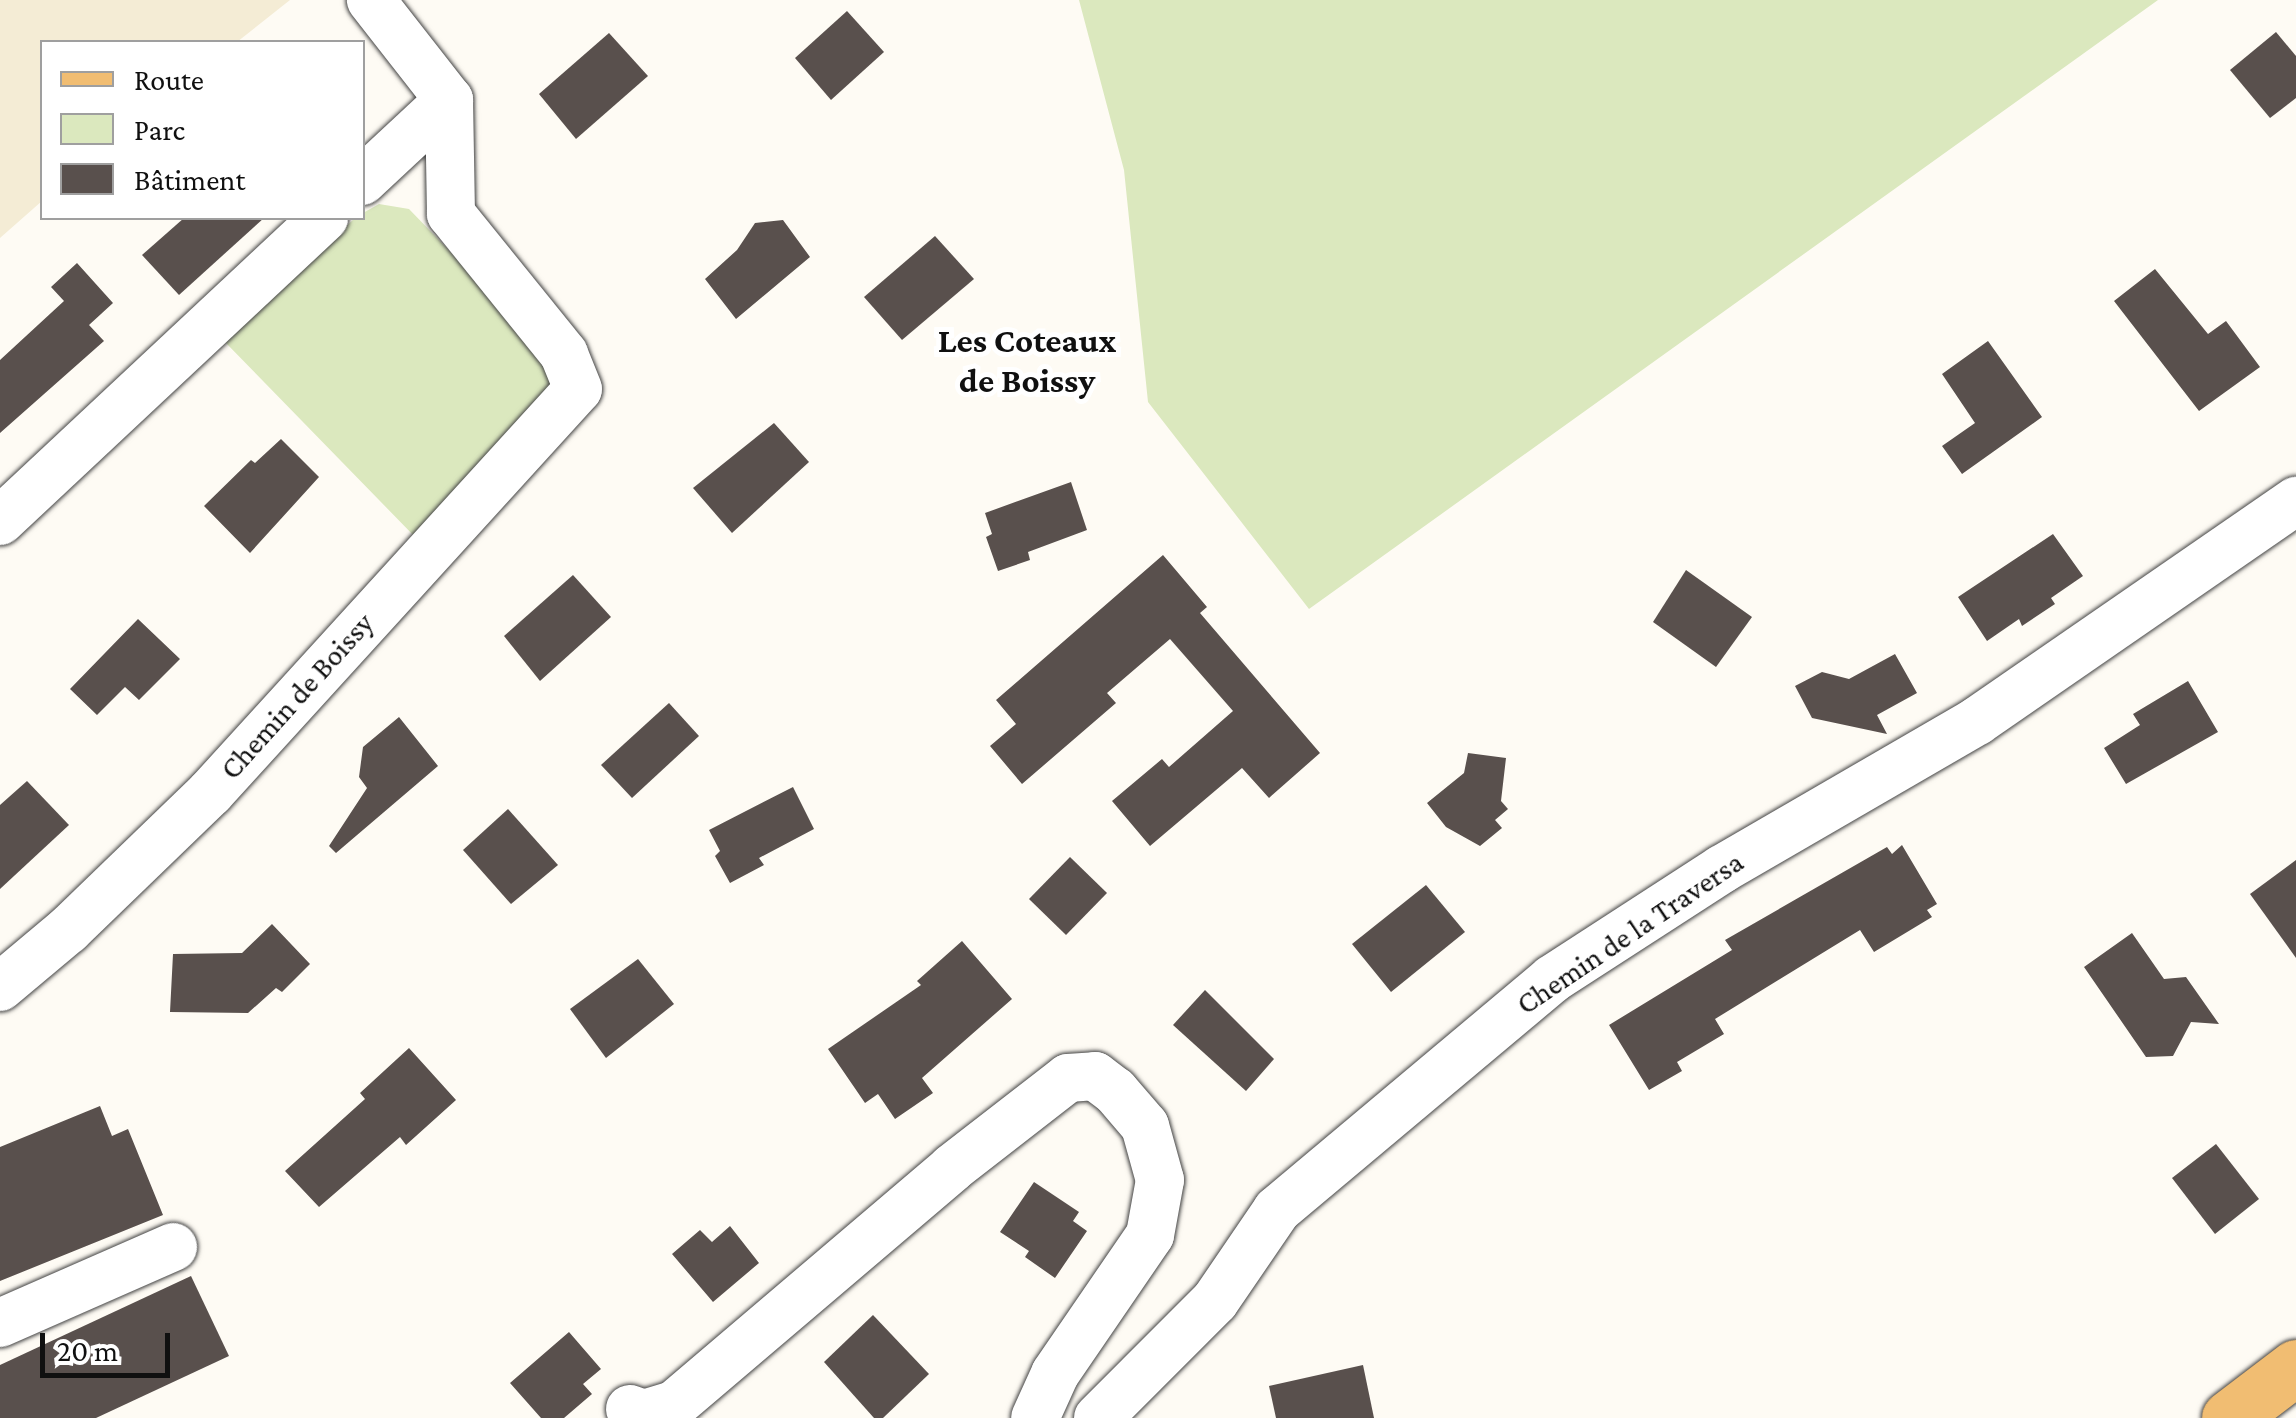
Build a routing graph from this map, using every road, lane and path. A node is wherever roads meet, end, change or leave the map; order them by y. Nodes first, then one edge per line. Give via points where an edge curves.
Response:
1 (371, 0) edge
2 (449, 100) junction
3 (365, 178) edge
4 (322, 220) edge
5 (2296, 501) edge
6 (0, 521) edge
7 (0, 987) edge
8 (173, 1247) dead end
9 (0, 1322) edge
10 (2296, 1367) edge
11 (630, 1409) dead end
12 (1035, 1418) edge
13 (1098, 1418) edge
14 (2228, 1418) edge

1 - 2 street
2 - 3 street
2 - 7 street, Chemin de Boissy via 451,214 564,354 578,390 210,792
4 - 6 street
5 - 13 street, Chemin de la Traversa via 1978,722 1722,869 1552,979 1276,1210 1215,1302
8 - 9 street
10 - 14 main road
11 - 12 street via 644,1414 674,1406 952,1168 1068,1078 1095,1076 1146,1126 1160,1180 1150,1234 1055,1374

